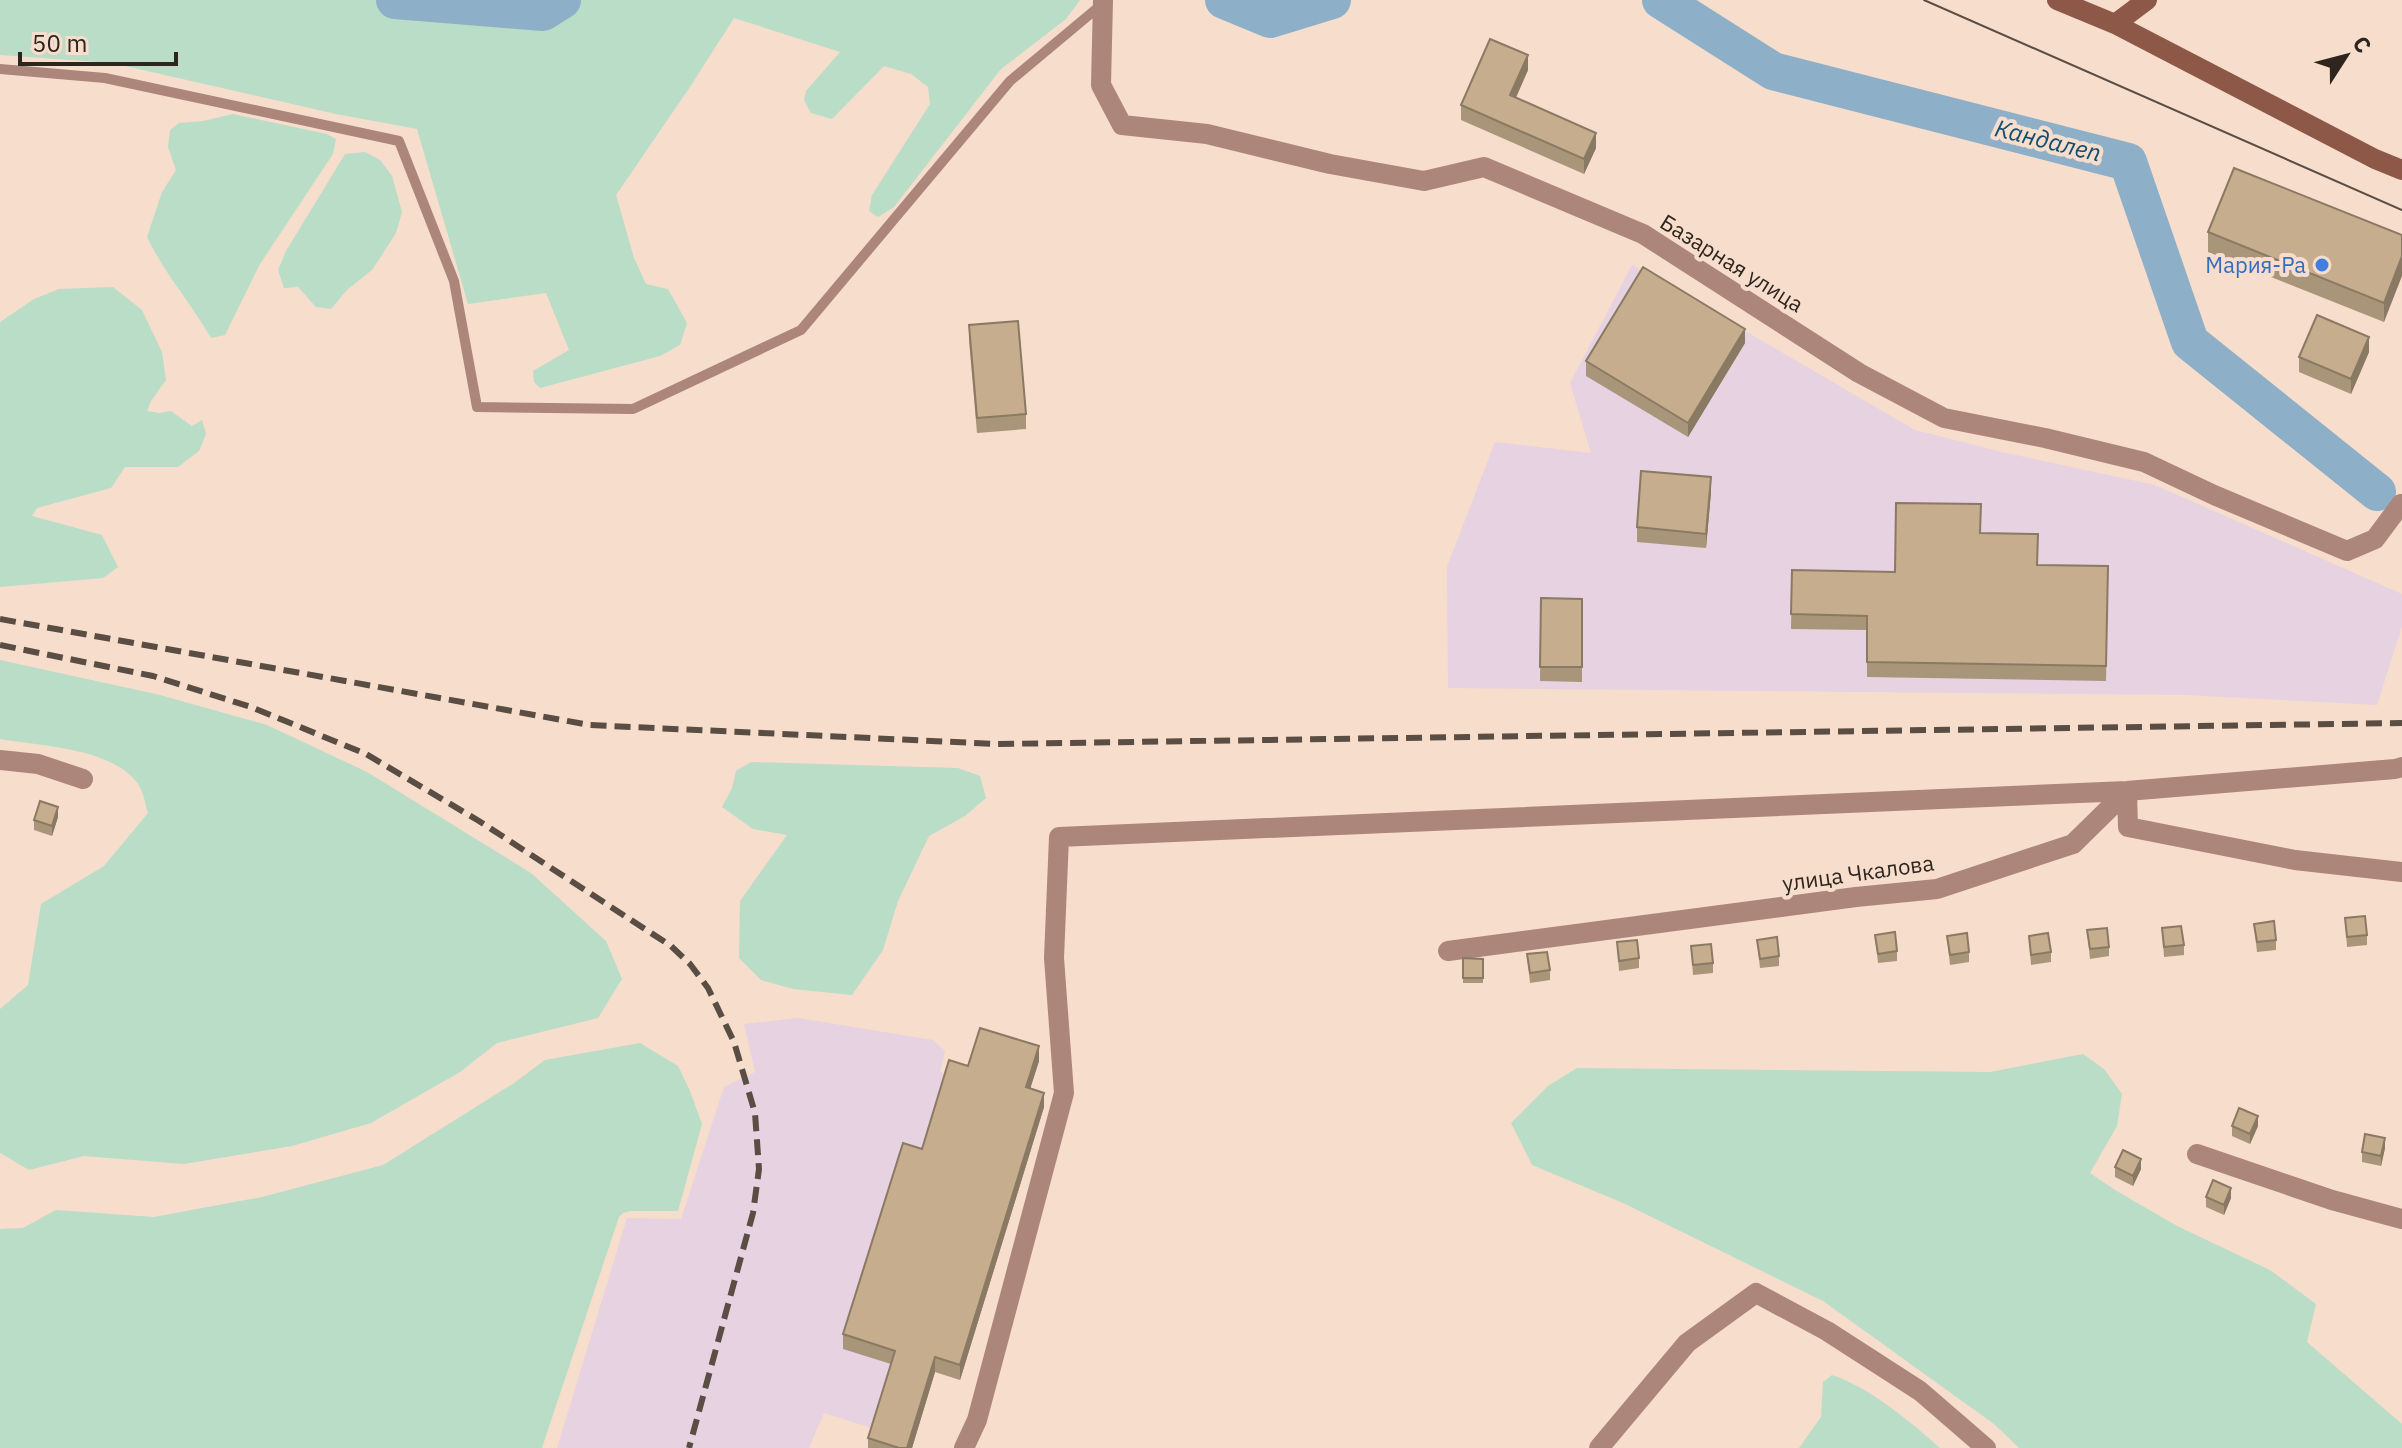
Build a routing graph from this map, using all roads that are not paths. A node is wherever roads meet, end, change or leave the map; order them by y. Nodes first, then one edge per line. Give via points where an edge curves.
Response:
1 (2057, 0) edge
2 (2147, 0) edge
3 (1103, 2) edge
4 (2115, 24) junction
5 (0, 69) edge
6 (2402, 170) edge
7 (2402, 502) edge
8 (0, 760) edge
9 (2402, 767) edge
10 (83, 779) dead end
11 (2127, 791) junction
12 (2402, 872) edge
13 (1448, 951) dead end
14 (2197, 1154) dead end
15 (2402, 1219) edge
16 (964, 1448) edge
17 (1599, 1448) edge
18 (1986, 1448) edge

1 - 4 main road
2 - 4 main road
3 - 5 lane via 1010,81 801,330 633,409 477,407 454,281 399,141 105,78
3 - 7 street, Базарная улица via 1101,85 1122,125 1207,134 1424,181 1484,167 1643,234 1859,373 1944,418 2144,462 2347,551 2375,539
4 - 6 main road
8 - 10 street via 38,764
9 - 11 street
11 - 12 street via 2128,827 2295,860
11 - 13 street, улица Чкалова via 2073,844 1937,889
11 - 16 street via 1059,837 1054,958 1064,1093 977,1420
14 - 15 street
17 - 18 street via 1687,1343 1756,1293 1920,1391

